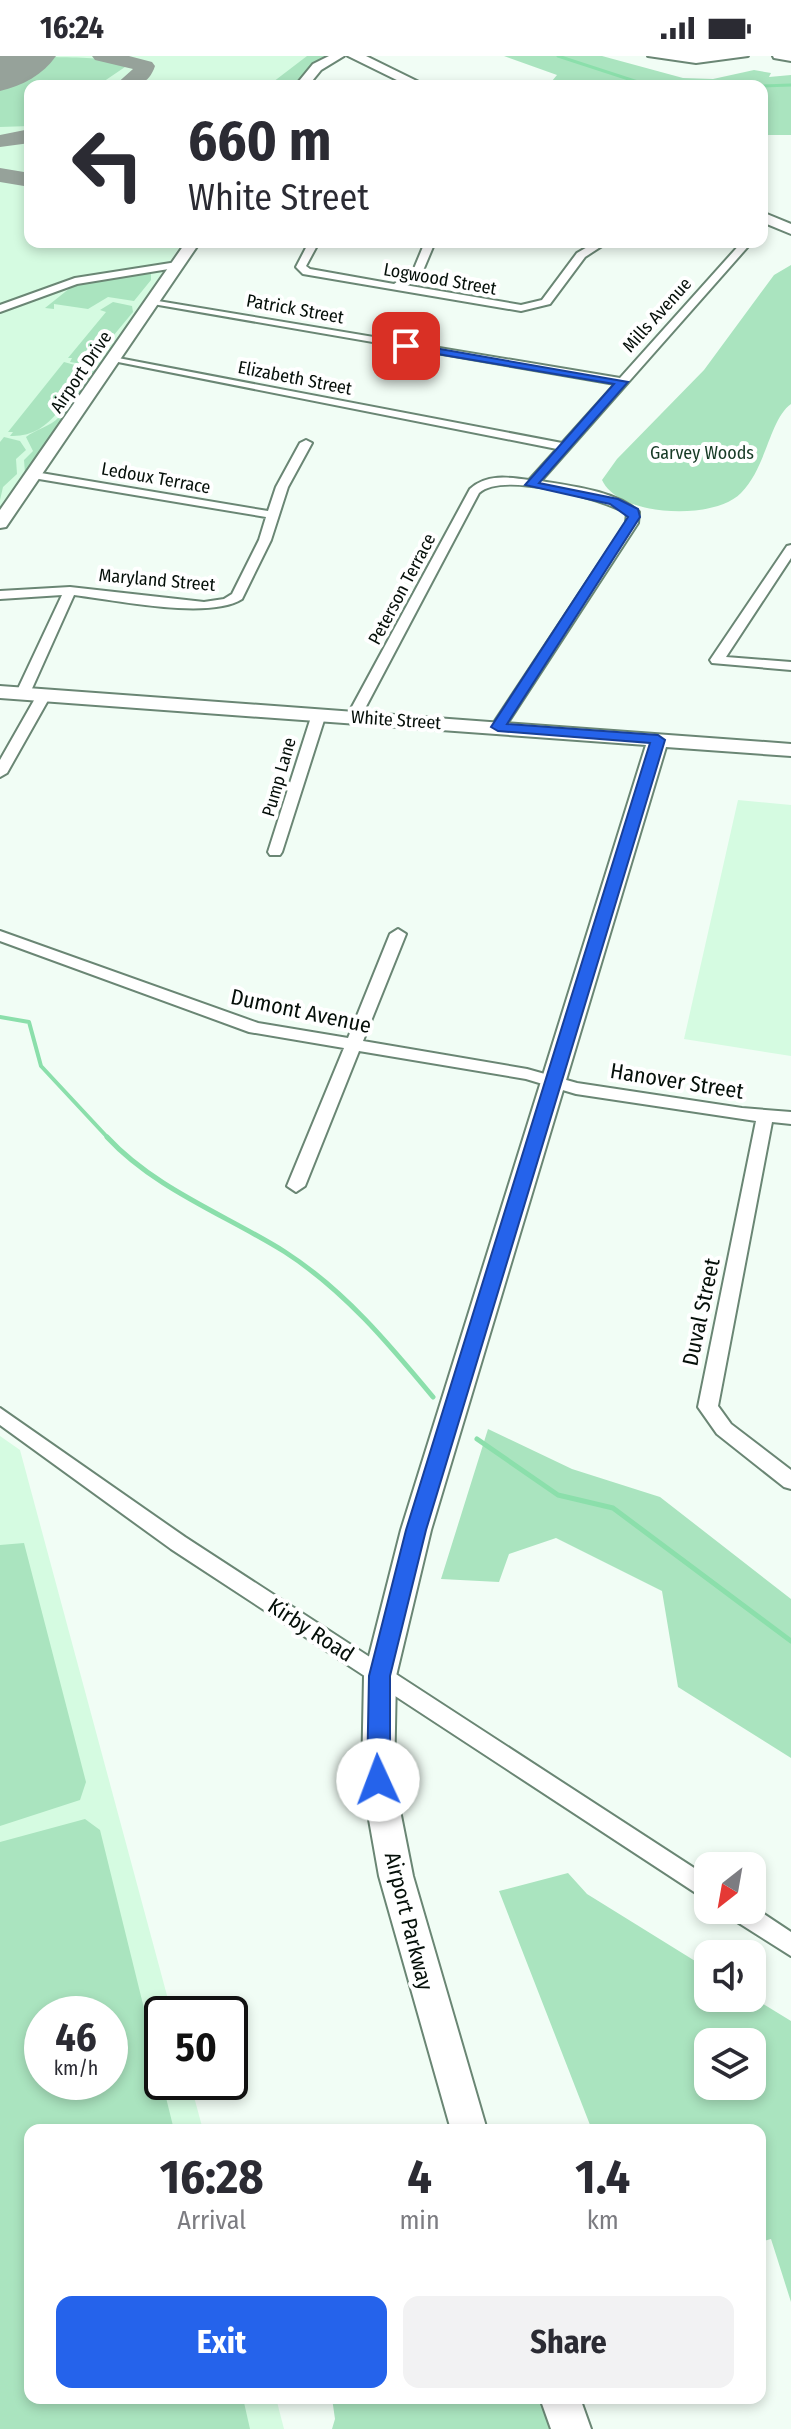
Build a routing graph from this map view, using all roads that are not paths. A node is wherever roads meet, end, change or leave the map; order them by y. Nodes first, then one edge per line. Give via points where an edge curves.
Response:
1 (338, 56) edge
2 (354, 56) edge
3 (652, 56) edge
4 (744, 56) edge
5 (777, 56) edge
6 (791, 58) edge
7 (313, 72) junction
8 (306, 80) edge
9 (407, 80) edge
10 (768, 222) edge
11 (791, 229) edge
12 (189, 248) edge
13 (311, 248) edge
14 (427, 248) edge
15 (582, 248) edge
16 (593, 248) edge
17 (742, 248) edge
18 (581, 255) junction
19 (177, 265) junction
20 (396, 287) junction
21 (152, 303) junction
22 (0, 309) edge
23 (113, 360) junction
24 (622, 382) junction
25 (306, 443) dead end
26 (565, 447) junction
27 (33, 474) junction
28 (531, 485) junction
29 (273, 515) junction
30 (0, 523) edge
31 (791, 549) edge
32 (70, 591) junction
33 (0, 595) edge
34 (791, 666) edge
35 (0, 692) edge
36 (23, 693) junction
37 (44, 695) junction
38 (319, 714) junction
39 (354, 716) junction
40 (498, 727) junction
41 (658, 740) junction
42 (791, 750) edge
43 (0, 773) edge
44 (275, 852) dead end
45 (398, 934) dead end
46 (0, 936) edge
47 (354, 1045) junction
48 (556, 1081) junction
49 (765, 1116) junction
50 (791, 1118) edge
51 (296, 1186) dead end
52 (0, 1415) edge
53 (791, 1481) edge
54 (380, 1676) junction
55 (694, 1881) edge
56 (760, 1924) edge
57 (791, 1945) edge
58 (467, 2124) edge
59 (562, 2404) edge
60 (571, 2429) edge

1 - 7 main road
2 - 7 main road
2 - 9 main road
3 - 4 street
5 - 6 street
7 - 8 main road
10 - 11 main road
12 - 19 main road, Airport Drive
13 - 20 street, Logwood Street via 302,266 305,271
14 - 20 street via 417,273
15 - 18 street
16 - 18 street, Logwood Street
17 - 24 street, Mills Avenue
18 - 20 street, Logwood Street via 548,300 536,306
19 - 21 main road, Airport Drive
19 - 22 street via 75,281
21 - 23 main road, Airport Drive
21 - 24 street, Patrick Street
23 - 26 street, Elizabeth Street
23 - 27 main road, Airport Drive
24 - 26 street, Mills Avenue
25 - 29 street, Maryland Street
26 - 28 street, Mills Avenue
27 - 29 street, Ledoux Terrace
27 - 30 main road, Airport Drive
28 - 39 street, Peterson Terrace via 487,482 474,492
28 - 40 street via 603,498 633,512 632,523
29 - 32 street, Maryland Street via 238,593 228,602 204,606
31 - 34 street via 717,660
32 - 33 street, Maryland Street
32 - 36 street
35 - 36 main road, White Street
36 - 37 main road, White Street
37 - 38 main road, White Street
37 - 43 street
38 - 39 main road, White Street
38 - 44 street, Pump Lane
39 - 40 main road, White Street
40 - 41 main road, White Street
41 - 42 main road, White Street
41 - 48 main road, Airport Parkway
45 - 47 street
46 - 47 street, Dumont Avenue via 243,1025
47 - 48 street, Dumont Avenue
47 - 51 street
48 - 49 street, Hanover Street
48 - 54 main road, Airport Parkway via 416,1530
49 - 50 street, Hanover Street
49 - 53 street, Duval Street via 708,1407 724,1429
52 - 54 street, Kirby Road via 178,1543
54 - 55 street, Kirby Road
54 - 58 main road, Airport Parkway via 378,1780 396,1876
56 - 57 street
59 - 60 main road

